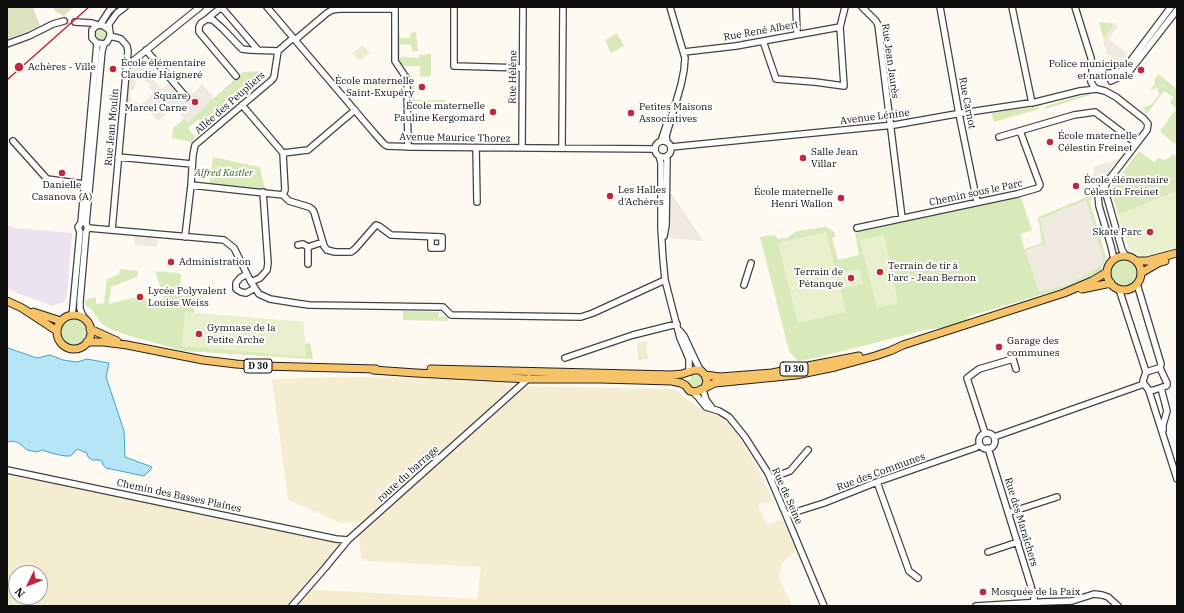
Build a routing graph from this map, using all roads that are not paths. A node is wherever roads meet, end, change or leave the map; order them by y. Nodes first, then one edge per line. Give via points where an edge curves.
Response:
1 (113, 7) edge
2 (126, 7) edge
3 (200, 7) edge
4 (269, 7) edge
5 (454, 7) edge
6 (523, 7) edge
7 (563, 7) edge
8 (670, 7) edge
9 (796, 7) edge
10 (845, 7) edge
11 (862, 7) edge
12 (940, 7) edge
13 (1012, 7) edge
14 (1075, 7) edge
15 (1172, 7) edge
16 (395, 8) edge
17 (1177, 10) edge
18 (207, 19) junction
19 (64, 21) tunnel mouth
20 (75, 22) tunnel mouth
21 (99, 25) junction
22 (840, 27) junction
23 (109, 30) junction
24 (797, 34) junction
25 (110, 36) junction
26 (294, 39) junction
27 (763, 41) junction
28 (97, 43) junction
29 (7, 44) edge
30 (104, 44) junction
31 (146, 50) junction
32 (258, 50) junction
33 (278, 51) junction
34 (684, 52) junction
35 (1091, 58) junction
36 (127, 62) junction
37 (523, 68) junction
38 (1102, 70) junction
39 (1109, 73) junction
40 (236, 76) dead end
41 (1091, 78) junction
42 (1110, 83) junction
43 (1099, 89) junction
44 (1080, 91) junction
45 (186, 97) dead end
46 (1116, 97) junction
47 (1032, 103) junction
48 (242, 105) junction
49 (355, 110) junction
50 (959, 114) junction
51 (671, 116) junction
52 (890, 126) junction
53 (1020, 130) junction
54 (91, 136) junction
55 (999, 137) dead end
56 (13, 141) dead end
57 (661, 141) junction
58 (667, 142) junction
59 (1136, 143) junction
60 (408, 147) junction
61 (562, 147) junction
62 (671, 147) junction
63 (476, 148) junction
64 (522, 148) junction
65 (655, 149) junction
66 (283, 153) junction
67 (659, 156) junction
68 (667, 156) junction
69 (118, 157) junction
70 (192, 164) junction
71 (1106, 183) junction
72 (84, 184) junction
73 (191, 185) junction
74 (263, 192) junction
75 (283, 195) junction
76 (477, 202) dead end
77 (976, 202) junction
78 (902, 218) junction
79 (84, 228) junction
80 (857, 228) dead end
81 (112, 230) junction
82 (185, 237) junction
83 (431, 237) dead end
84 (323, 242) junction
85 (662, 242) junction
86 (298, 245) dead end
87 (308, 247) junction
88 (1177, 253) edge
89 (1125, 256) junction
90 (1177, 257) edge
91 (1114, 259) junction
92 (1137, 261) junction
93 (751, 263) dead end
94 (308, 264) dead end
95 (1107, 272) junction
96 (1141, 273) junction
97 (247, 274) junction
98 (665, 280) junction
99 (251, 282) junction
100 (1111, 283) junction
101 (1137, 284) junction
102 (744, 285) dead end
103 (254, 288) junction
104 (1119, 289) junction
105 (1064, 293) junction
106 (7, 301) edge
107 (22, 308) junction
108 (72, 315) junction
109 (84, 318) junction
110 (62, 321) junction
111 (677, 324) junction
112 (90, 329) junction
113 (679, 330) junction
114 (57, 331) junction
115 (87, 342) junction
116 (127, 345) junction
117 (903, 345) junction
118 (565, 358) dead end
119 (1160, 368) junction
120 (1016, 369) dead end
121 (373, 370) junction
122 (539, 372) junction
123 (689, 372) junction
124 (1146, 372) junction
125 (704, 374) junction
126 (528, 379) junction
127 (1144, 384) junction
128 (685, 385) junction
129 (704, 388) junction
130 (1161, 388) junction
131 (1149, 391) junction
132 (693, 392) junction
133 (712, 409) junction
134 (985, 433) junction
135 (1164, 434) junction
136 (994, 437) junction
137 (980, 445) junction
138 (988, 448) junction
139 (808, 450) dead end
140 (7, 470) edge
141 (771, 478) junction
142 (1177, 479) edge
143 (878, 482) junction
144 (1057, 497) dead end
145 (1008, 513) junction
146 (786, 515) junction
147 (348, 540) junction
148 (1018, 542) junction
149 (988, 552) dead end
150 (918, 578) dead end
151 (1034, 602) junction
152 (292, 606) edge
153 (824, 606) edge
154 (976, 606) edge
155 (1118, 606) edge

1 - 21 street
2 - 23 street via 116,13 109,24
3 - 31 street
4 - 26 street, Avenue Maurice Thorez
5 - 37 street via 454,66
6 - 37 street, Rue Hélène
7 - 61 street
8 - 34 street
9 - 24 street
10 - 22 street
11 - 52 street, Rue Jean Jaurès via 878,25
12 - 50 street, Rue Carnot
13 - 47 street
14 - 35 street
15 - 39 street via 1123,71
16 - 26 street via 332,10
16 - 60 street via 395,61 407,79
17 - 42 street via 1128,73
18 - 32 street via 213,20 242,49
18 - 32 street via 219,9 223,9
18 - 40 street via 201,23 199,32
19 - 29 street
20 - 21 street
21 - 23 street
21 - 28 street via 92,33 92,38
22 - 24 street, Rue René Albert
22 - 27 street via 844,86 776,79
23 - 25 street
24 - 27 street, Rue René Albert
25 - 30 street
25 - 36 street, Rue Jean Moulin via 121,39 127,46
26 - 33 street
26 - 49 street, Avenue Maurice Thorez
27 - 34 street, Rue René Albert
28 - 30 street
28 - 54 street
30 - 54 street
31 - 36 street via 133,61
31 - 45 street
32 - 33 street
33 - 48 street, Allée des Peupliers via 274,77
34 - 51 street via 684,70
35 - 38 street
35 - 41 street
36 - 69 street, Rue Jean Moulin
37 - 64 street, Rue Hélène
38 - 39 street
38 - 41 street via 1097,70
39 - 42 street
41 - 43 street via 1092,85
41 - 44 street
42 - 43 street via 1106,88
42 - 46 street
43 - 44 street, Avenue Lénine
43 - 46 street
44 - 47 street, Avenue Lénine
46 - 59 street via 1148,124 1147,130
47 - 50 street, Avenue Lénine
48 - 66 street
48 - 70 street, Allée des Peupliers via 198,143 194,149
49 - 60 street, Avenue Maurice Thorez via 384,144
49 - 66 street via 308,150
50 - 52 street, Avenue Lénine
50 - 77 street, Rue Carnot
51 - 57 street
51 - 58 street
52 - 62 street, Avenue Lénine
52 - 78 street, Rue Jean Jaurès
53 - 55 street
53 - 59 street via 1082,113 1095,112
53 - 77 street, Chemin sous le Parc via 1040,185 1027,191
54 - 72 street
54 - 79 street
56 - 72 street via 47,179
57 - 58 street
57 - 65 street via 656,144
58 - 62 street
59 - 71 street
60 - 63 street, Avenue Maurice Thorez
61 - 64 street, Avenue Maurice Thorez
61 - 65 street, Avenue Maurice Thorez
62 - 68 street
63 - 64 street, Avenue Maurice Thorez
63 - 76 street
65 - 67 street
66 - 75 street
67 - 68 street
67 - 85 street
68 - 85 street via 666,225
69 - 70 street
69 - 81 street, Rue Jean Moulin
70 - 73 street, Allée des Peupliers
71 - 89 street via 1106,194
71 - 91 street via 1100,190 1098,202
72 - 79 street
73 - 74 street
73 - 82 street, Allée des Peupliers
74 - 75 street
74 - 99 street via 268,263 264,274
75 - 84 street via 289,201 312,209
77 - 78 street, Chemin sous le Parc
78 - 80 street, Chemin sous le Parc
79 - 81 street
79 - 108 street
79 - 109 street via 80,310
81 - 82 street
82 - 97 street via 224,240 234,248
83 - 84 street via 391,235 376,225 351,252 327,250
84 - 87 street
85 - 98 street
86 - 87 street
87 - 94 street
88 - 92 main road
89 - 91 main road
89 - 92 main road
90 - 96 main road via 1158,263
91 - 95 main road
92 - 96 main road
93 - 102 street
95 - 100 main road
95 - 105 main road, D 30
96 - 101 main road
97 - 99 street
97 - 103 street via 236,283 236,289 246,293
98 - 103 street via 581,316 451,315 443,307 295,303 265,297
98 - 111 street
99 - 103 street
100 - 104 main road
100 - 105 main road, D 30
101 - 104 main road via 1130,289
101 - 119 street via 1161,364
104 - 124 street
105 - 117 main road, D 30
106 - 107 main road
107 - 110 main road
107 - 114 main road
108 - 109 main road
108 - 110 main road
109 - 112 main road
110 - 114 main road
111 - 113 street
111 - 118 street via 633,335
112 - 115 main road
112 - 116 main road, D 30
113 - 123 street via 689,359
113 - 125 street
114 - 115 main road via 60,342 69,348 80,347
115 - 116 main road, D 30
116 - 121 main road, D 30 via 236,364
117 - 125 main road, D 30 via 772,373 716,377
117 - 129 main road, D 30 via 835,367 718,383
119 - 124 street
119 - 130 street via 1167,383
120 - 134 street via 1013,359 980,369 967,378
121 - 122 main road, D 30
121 - 126 main road, D 30
122 - 123 main road, D 30 via 672,375
122 - 126 street, route du barrage
123 - 125 main road via 697,370
123 - 128 main road via 684,378
124 - 127 street
125 - 129 main road via 707,381
126 - 128 main road, D 30 via 665,380
126 - 147 street, route du barrage
127 - 131 street
127 - 136 street
128 - 132 main road
129 - 132 main road via 700,392
129 - 133 street via 706,400
130 - 131 street
130 - 135 street via 1167,411 1163,425
131 - 135 street
132 - 133 street, Rue de Seine via 706,407
133 - 141 street, Rue de Seine via 729,417
134 - 136 street
134 - 137 street via 980,437
135 - 142 street
136 - 138 street via 994,444
137 - 138 street
137 - 143 street, Rue des Communes
138 - 145 street, Rue des Maraîchers
139 - 141 street via 790,471
140 - 147 street, Chemin des Basses Plaines
141 - 146 street, Rue de Seine
143 - 146 street, Rue des Communes
143 - 150 street via 909,571
144 - 145 street
145 - 148 street, Rue des Maraîchers
146 - 153 street, Rue de Seine
147 - 152 street, route du barrage
148 - 149 street
148 - 151 street, Rue des Maraîchers
151 - 154 street
151 - 155 street via 1072,601 1094,594 1108,598

